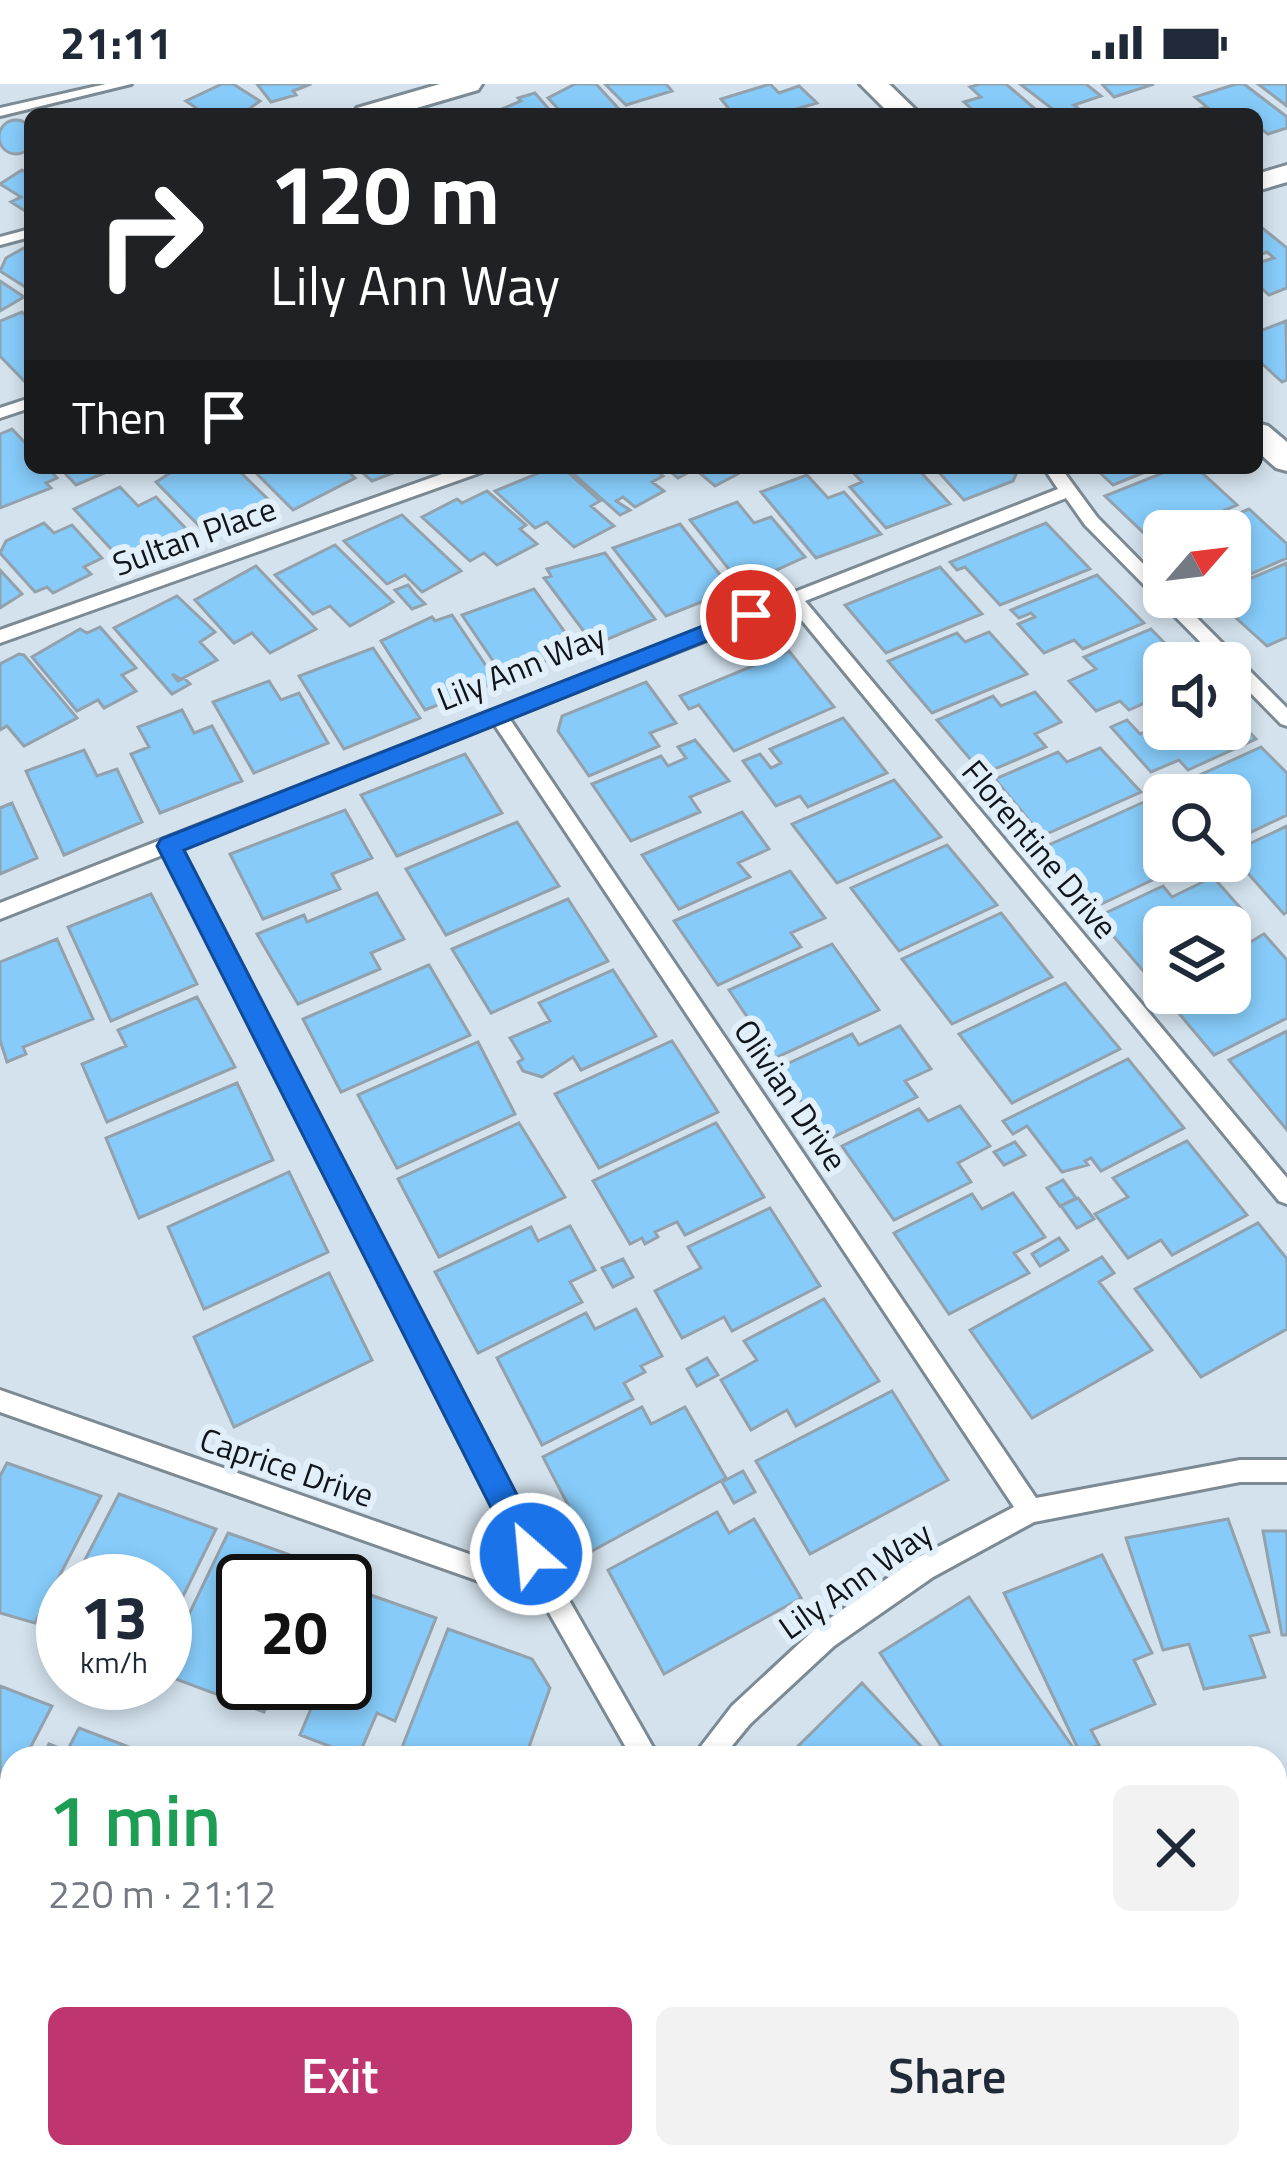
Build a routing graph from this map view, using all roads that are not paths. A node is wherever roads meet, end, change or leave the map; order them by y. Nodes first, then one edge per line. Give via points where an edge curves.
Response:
1 (46, 84) edge
2 (124, 84) edge
3 (469, 84) edge
4 (873, 84) edge
5 (56, 100) junction
6 (61, 108) edge
7 (387, 108) edge
8 (899, 108) edge
9 (0, 112) edge
10 (1263, 438) edge
11 (1286, 458) edge
12 (459, 474) edge
13 (1056, 474) edge
14 (1068, 491) junction
15 (1143, 574) edge
16 (793, 598) junction
17 (1187, 618) edge
18 (0, 637) edge
19 (497, 716) junction
20 (1287, 719) edge
21 (170, 846) junction
22 (0, 910) edge
23 (1287, 1194) edge
24 (0, 1401) edge
25 (1287, 1472) edge
26 (1031, 1511) junction
27 (552, 1595) junction
28 (639, 1746) edge
29 (715, 1746) edge

1 - 5 lane
2 - 5 lane
3 - 7 street
4 - 8 street
5 - 6 lane
5 - 9 lane
10 - 11 street
12 - 18 lane, Sultan Place
13 - 14 lane
14 - 15 lane
14 - 16 lane, Lily Ann Way
16 - 19 lane, Lily Ann Way
16 - 23 lane, Florentine Drive
17 - 20 lane
19 - 21 lane, Lily Ann Way
19 - 26 lane, Olivian Drive
21 - 22 lane, Lily Ann Way
21 - 27 lane
24 - 27 lane, Caprice Drive
25 - 26 lane, Lily Ann Way via 1240,1471
26 - 29 lane, Lily Ann Way via 924,1568 825,1637
27 - 28 lane

